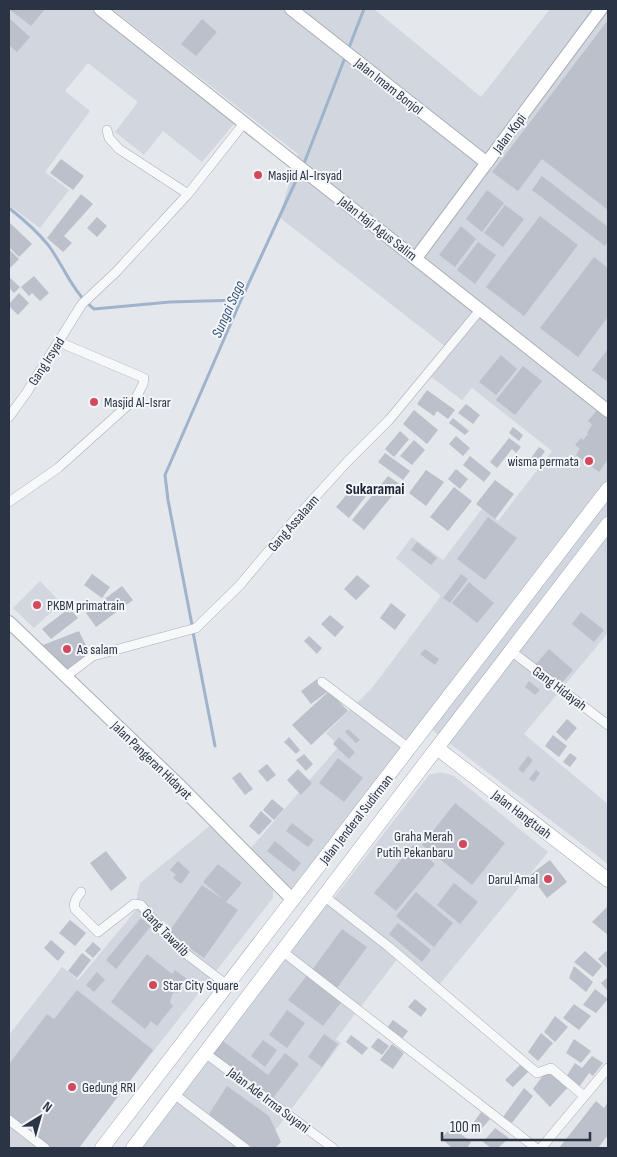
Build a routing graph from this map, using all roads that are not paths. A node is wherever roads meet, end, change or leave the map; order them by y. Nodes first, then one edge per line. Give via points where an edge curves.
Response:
1 (100, 9) edge
2 (291, 9) edge
3 (601, 9) edge
4 (244, 123) junction
5 (107, 130) dead end
6 (487, 163) junction
7 (188, 194) junction
8 (416, 258) junction
9 (480, 310) junction
10 (59, 342) junction
11 (608, 410) edge
12 (9, 417) edge
13 (608, 489) edge
14 (9, 502) edge
15 (608, 524) edge
16 (9, 622) edge
17 (511, 651) junction
18 (65, 677) junction
19 (322, 682) dead end
20 (608, 725) edge
21 (437, 748) junction
22 (410, 749) junction
23 (608, 880) edge
24 (80, 892) dead end
25 (324, 896) junction
26 (292, 900) junction
27 (282, 951) junction
28 (227, 985) junction
29 (202, 1018) junction
30 (221, 1032) junction
31 (205, 1053) junction
32 (608, 1068) edge
33 (174, 1094) junction
34 (584, 1096) junction
35 (9, 1120) edge
36 (45, 1148) edge
37 (102, 1148) edge
38 (134, 1148) edge
39 (245, 1148) edge
40 (333, 1148) edge
41 (536, 1148) edge
42 (541, 1148) edge

1 - 4 street, Jalan Haji Agus Salim
2 - 6 street, Jalan Imam Bonjol
3 - 6 street, Jalan Kopi
4 - 7 street, Gang Irsyad
4 - 8 street, Jalan Haji Agus Salim
5 - 7 street via 109,138 121,151
6 - 8 street, Jalan Kopi
7 - 10 street, Gang Irsyad via 84,302
8 - 9 street, Jalan Haji Agus Salim
9 - 11 street, Jalan Haji Agus Salim
9 - 18 street, Gang Assalaam via 389,420 296,518 240,585 196,628 93,656
10 - 12 street, Gang Irsyad
10 - 14 street via 144,378 143,384 136,398 58,468
13 - 22 main road, Jalan Jenderal Sudirman
15 - 17 main road, Jalan Jenderal Sudirman
16 - 18 street, Jalan Pangeran Hidayat
17 - 20 street, Gang Hidayah
17 - 21 main road, Jalan Jenderal Sudirman
18 - 26 street, Jalan Pangeran Hidayat via 177,783
19 - 22 street
21 - 23 main road, Jalan Hangtuah
21 - 25 main road, Jalan Jenderal Sudirman
22 - 26 main road, Jalan Jenderal Sudirman
24 - 28 street, Gang Tawalib via 75,900 75,909 98,932 138,904 185,953
25 - 27 main road, Jalan Jenderal Sudirman
25 - 34 street via 389,947 536,1073 551,1068
26 - 28 main road, Jalan Jenderal Sudirman
27 - 30 main road, Jalan Jenderal Sudirman
27 - 41 street
28 - 29 main road, Jalan Jenderal Sudirman
29 - 30 main road
29 - 37 main road, Jalan Jenderal Sudirman
30 - 31 main road, Jalan Jenderal Sudirman
31 - 33 main road, Jalan Jenderal Sudirman
31 - 40 street, Jalan Ade Irma Suyani
32 - 34 street
33 - 38 main road, Jalan Jenderal Sudirman
33 - 39 street
34 - 42 street
35 - 36 street

